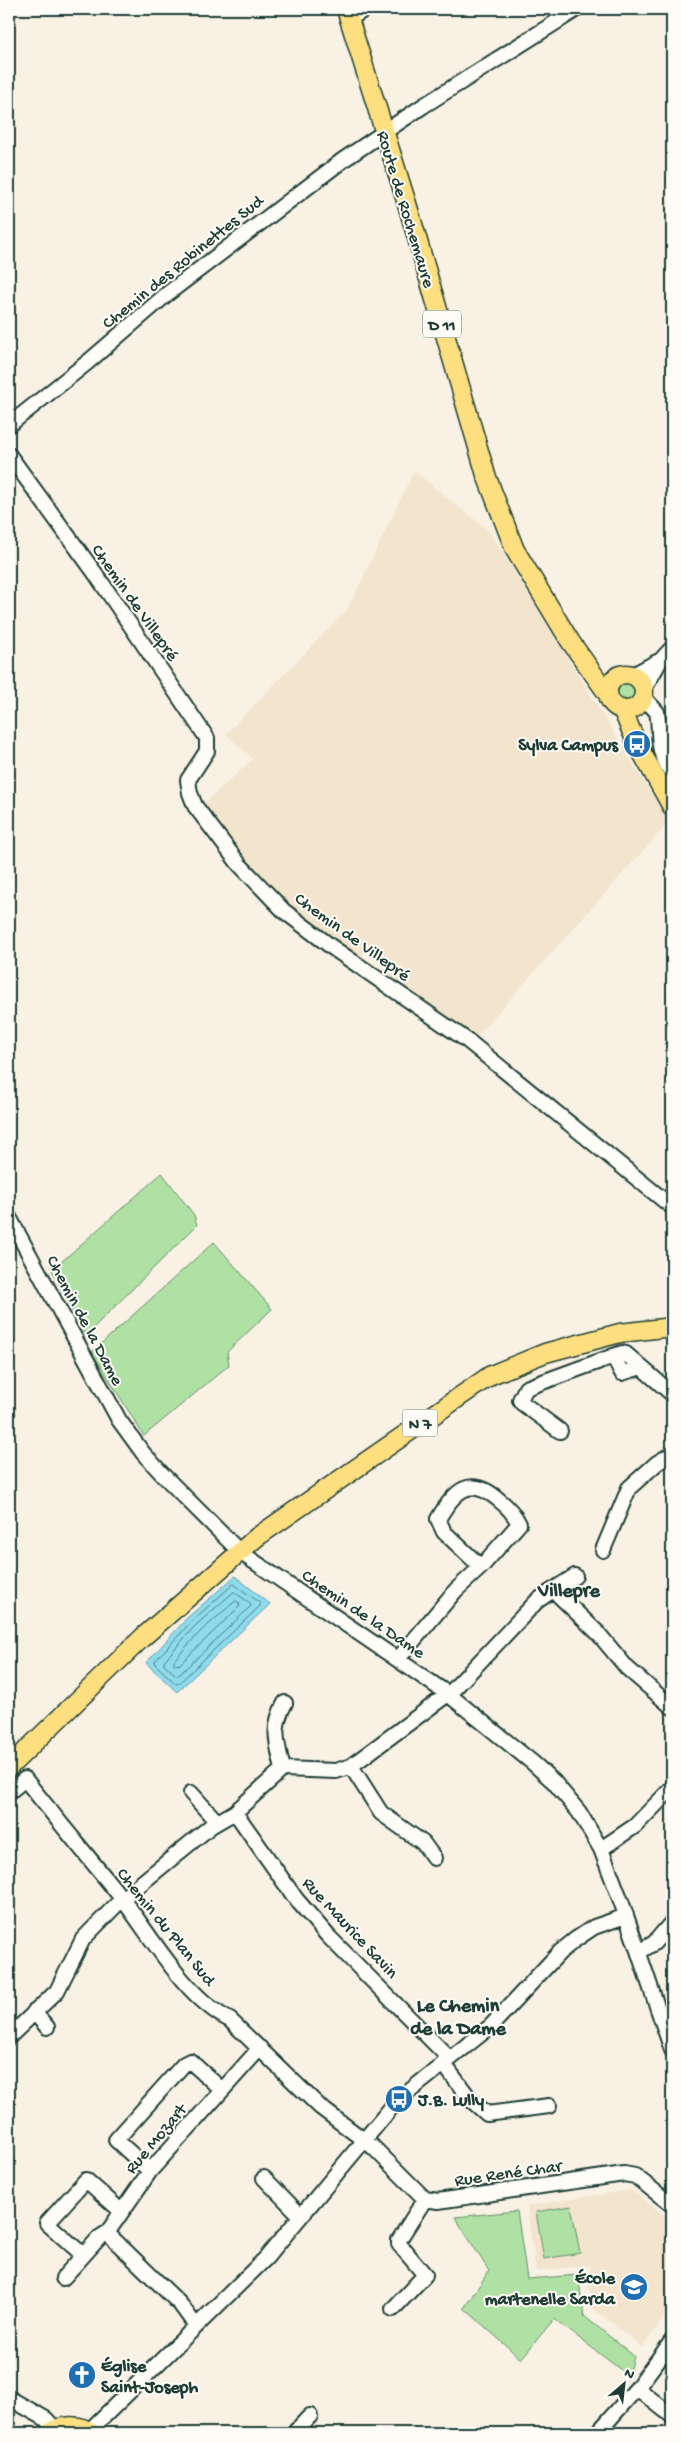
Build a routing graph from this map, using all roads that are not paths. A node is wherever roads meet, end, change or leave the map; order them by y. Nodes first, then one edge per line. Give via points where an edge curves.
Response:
1 (364, 9) edge
2 (577, 9) edge
3 (347, 14) edge
4 (384, 134) junction
5 (9, 425) edge
6 (9, 455) edge
7 (562, 628) junction
8 (672, 648) edge
9 (633, 692) junction
10 (672, 773) edge
11 (672, 807) edge
12 (672, 1207) edge
13 (9, 1217) edge
14 (672, 1327) edge
15 (620, 1333) junction
16 (672, 1337) edge
17 (672, 1394) edge
18 (560, 1431) dead end
19 (672, 1454) edge
20 (603, 1550) dead end
21 (240, 1552) junction
22 (481, 1567) junction
23 (575, 1576) dead end
24 (553, 1590) junction
25 (398, 1659) junction
26 (448, 1694) junction
27 (285, 1703) dead end
28 (672, 1707) edge
29 (10, 1763) edge
30 (351, 1766) junction
31 (283, 1769) junction
32 (672, 1788) edge
33 (9, 1792) edge
34 (191, 1793) dead end
35 (235, 1812) junction
36 (217, 1822) junction
37 (600, 1849) junction
38 (434, 1858) dead end
39 (122, 1899) junction
40 (626, 1916) junction
41 (672, 1922) edge
42 (639, 1952) junction
43 (34, 2012) junction
44 (47, 2027) dead end
45 (9, 2037) edge
46 (260, 2048) junction
47 (672, 2050) edge
48 (447, 2061) junction
49 (221, 2089) junction
50 (549, 2106) dead end
51 (363, 2140) junction
52 (150, 2171) junction
53 (264, 2178) dead end
54 (425, 2199) junction
55 (672, 2205) edge
56 (121, 2212) junction
57 (301, 2216) junction
58 (107, 2233) junction
59 (82, 2255) junction
60 (63, 2278) dead end
61 (393, 2309) dead end
62 (196, 2326) junction
63 (672, 2341) edge
64 (637, 2388) junction
65 (9, 2398) edge
66 (310, 2416) dead end
67 (672, 2416) edge
68 (52, 2431) edge
69 (90, 2432) edge
70 (294, 2433) edge
71 (608, 2433) edge

1 - 3 street
2 - 4 street, Chemin des Robinettes Sud
3 - 4 main road, Route de Rochemaure / D 11
4 - 5 street, Chemin des Robinettes Sud via 343,160 167,294
4 - 7 main road, Route de Rochemaure / D 11 via 501,518 515,550
6 - 12 street, Chemin de Villepré via 95,573 207,738 207,752 188,780 190,793 195,806 239,864 284,911 468,1041
7 - 9 main road, Route de Rochemaure / D 11
7 - 9 main road, Route de Rochemaure / D 11 via 611,702
8 - 9 street
9 - 10 street via 657,712 658,742
9 - 11 main road via 650,768
13 - 21 street, Chemin de la Dame via 119,1420 143,1453
14 - 15 main road, N 7
15 - 16 main road, N 7
15 - 21 main road, N 7 via 545,1353 490,1375 288,1514
17 - 18 street via 626,1354 526,1388 520,1400 522,1403
19 - 20 street via 629,1488
21 - 25 street, Chemin de la Dame
21 - 29 main road, N 7 via 143,1637
22 - 22 street via 519,1524 513,1512 486,1488 475,1487 463,1489 438,1519 444,1532
22 - 25 street via 456,1590
23 - 24 street
24 - 26 street via 537,1601
24 - 28 street via 597,1632 627,1668
25 - 26 street, Chemin de la Dame
26 - 30 street
26 - 37 street, Chemin de la Dame via 554,1782 579,1812
27 - 31 street via 275,1732
30 - 31 street via 336,1771
30 - 38 street via 381,1813 423,1842
31 - 35 street
32 - 37 street via 635,1826
33 - 39 street, Chemin du Plan Sud via 24,1779
34 - 36 street
35 - 36 street
35 - 48 street, Rue Maurice Savin via 315,1922
36 - 39 street
37 - 40 street, Chemin de la Dame
39 - 43 street via 83,1939 57,1991
39 - 46 street, Chemin du Plan Sud via 188,1987
40 - 42 street, Chemin de la Dame
40 - 48 street via 594,1927 576,1938 491,2026
41 - 42 street via 654,1943
42 - 47 street, Chemin de la Dame
43 - 44 street
43 - 45 street
46 - 49 street, Rue Mozart
46 - 51 street, Chemin du Plan Sud via 320,2107
48 - 50 street, Rue Maurice Savin via 470,2099 487,2114
48 - 51 street via 396,2102
49 - 52 street, Rue Mozart
49 - 52 street via 190,2061 116,2140
51 - 54 street
51 - 57 street
52 - 56 street, Rue Mozart
53 - 57 street
54 - 55 street, Rue René Char via 438,2201 624,2174 634,2176
54 - 61 street via 399,2244 425,2275
56 - 58 street, Rue Mozart
56 - 59 street via 86,2180 47,2223
57 - 62 street via 266,2258
58 - 59 street, Rue Mozart
58 - 62 street via 180,2304
59 - 60 street, Rue Mozart
62 - 69 street
63 - 64 street
64 - 67 street
64 - 71 street via 601,2429
65 - 68 street via 46,2419
66 - 70 street
68 - 69 main road via 71,2426

